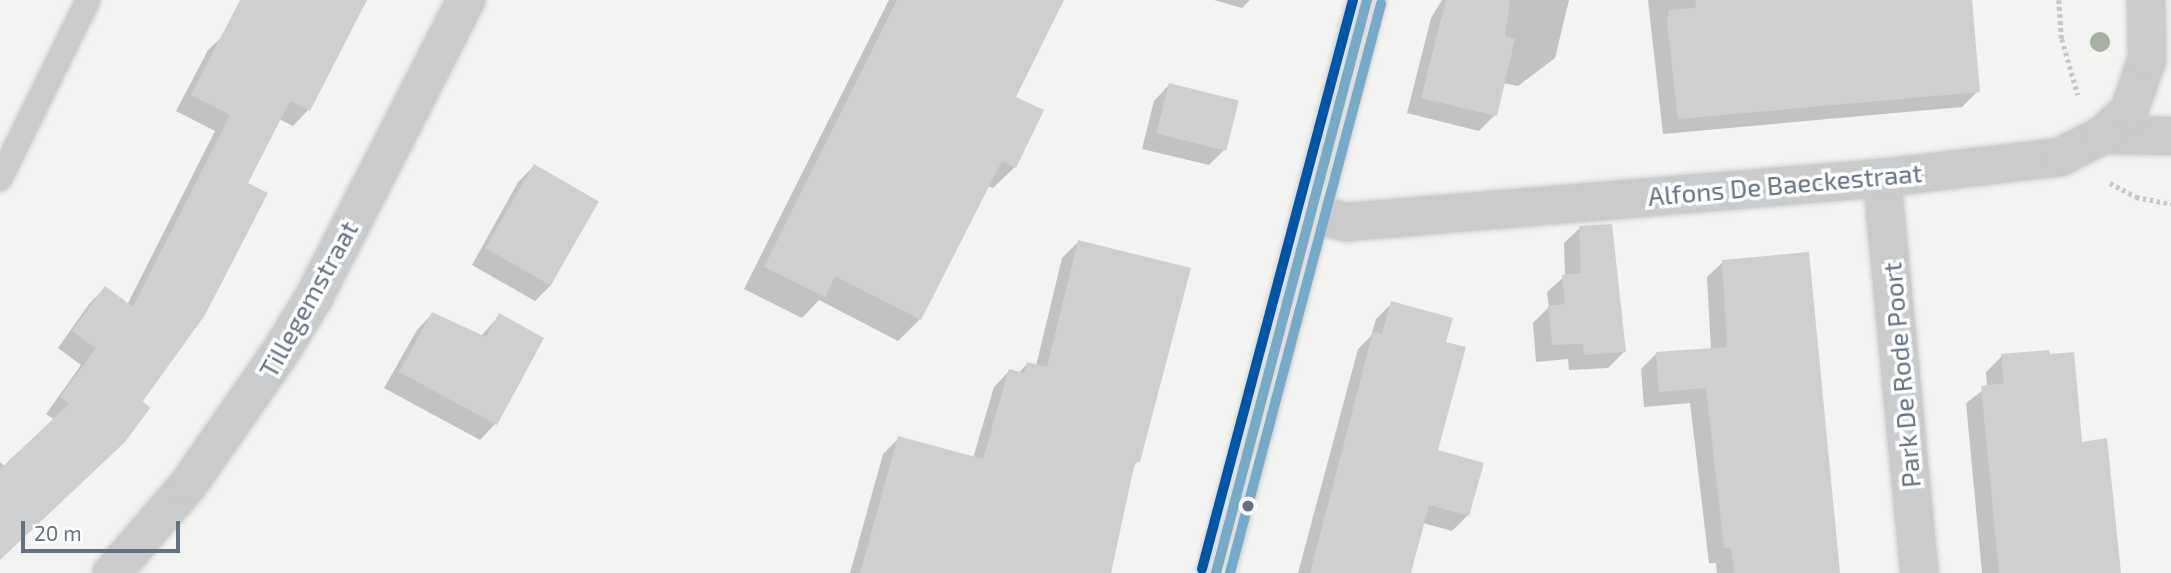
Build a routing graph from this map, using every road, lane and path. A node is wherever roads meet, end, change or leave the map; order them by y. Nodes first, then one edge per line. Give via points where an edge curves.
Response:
1 (88, 0) edge
2 (466, 0) edge
3 (1367, 0) edge
4 (2146, 0) edge
5 (2103, 135) junction
6 (2171, 136) edge
7 (0, 178) edge
8 (1882, 178) junction
9 (1314, 214) junction
10 (112, 573) edge
11 (1216, 573) edge
12 (1919, 573) edge

1 - 7 lane
2 - 10 street, Tillegemstraat via 284,347 216,448
3 - 9 street
4 - 5 street, Alfons De Baeckestraat via 2147,59 2140,88 2129,111
5 - 6 street
5 - 8 street, Alfons De Baeckestraat via 2060,157
8 - 9 street, Alfons De Baeckestraat via 1348,222
8 - 12 street, Park De Rode Poort
9 - 11 street

